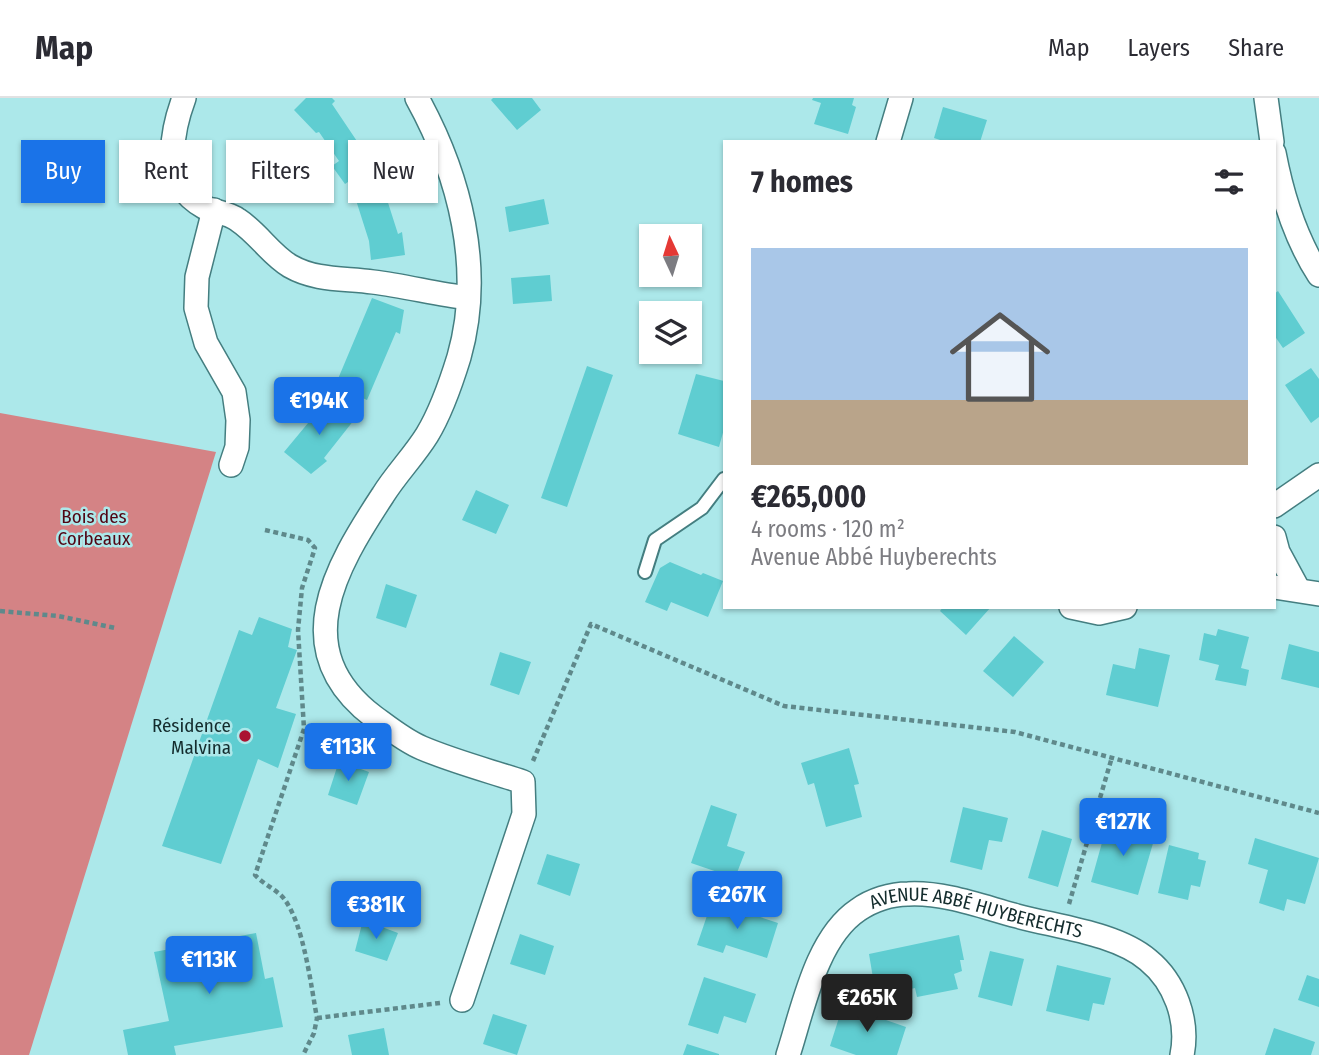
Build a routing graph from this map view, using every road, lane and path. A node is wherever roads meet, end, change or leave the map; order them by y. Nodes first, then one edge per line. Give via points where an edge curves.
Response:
1 (184, 98) edge
2 (418, 98) edge
3 (901, 98) edge
4 (1266, 98) edge
5 (889, 140) edge
6 (1272, 140) edge
7 (1276, 164) edge
8 (214, 210) junction
9 (1319, 275) edge
10 (468, 298) junction
11 (231, 465) dead end
12 (1319, 475) edge
13 (723, 480) edge
14 (1276, 505) edge
15 (265, 530) dead end
16 (1276, 544) edge
17 (645, 572) dead end
18 (1276, 587) edge
19 (1308, 592) edge
20 (1080, 609) edge
21 (1116, 609) edge
22 (0, 611) edge
23 (115, 628) dead end
24 (1112, 757) junction
25 (523, 782) junction
26 (1319, 813) edge
27 (1062, 928) junction
28 (462, 1000) joint
29 (317, 1018) junction
30 (303, 1055) edge
31 (788, 1055) edge
32 (1182, 1055) edge

1 - 8 street via 174,130 172,158 186,195
2 - 10 street via 460,203 467,243
3 - 5 street
4 - 6 street
7 - 9 street via 1296,228
8 - 10 street via 238,219 276,256 311,275
8 - 11 street via 197,277 196,308 206,343 234,392 237,447
10 - 25 street via 463,340 441,405 427,435 364,523 336,577 325,645 336,678 354,701 393,731 421,748
12 - 14 street
13 - 17 lane via 702,508 655,540
15 - 29 path via 308,540 315,548 302,588 298,630 304,729 256,875 284,898 296,921
16 - 19 street
18 - 19 street
20 - 21 street via 1099,613
22 - 23 path via 58,616
24 - 25 path via 1015,732 783,706 591,624
24 - 26 path
24 - 27 path
25 - 28 street via 524,814
27 - 31 street, AVENUE ABBÉ HUYBERECHTS via 925,894 892,896 868,904 845,920 828,942
27 - 32 street, AVENUE ABBÉ HUYBERECHTS via 1130,948 1162,974 1181,1012
28 - 29 path
29 - 30 path

